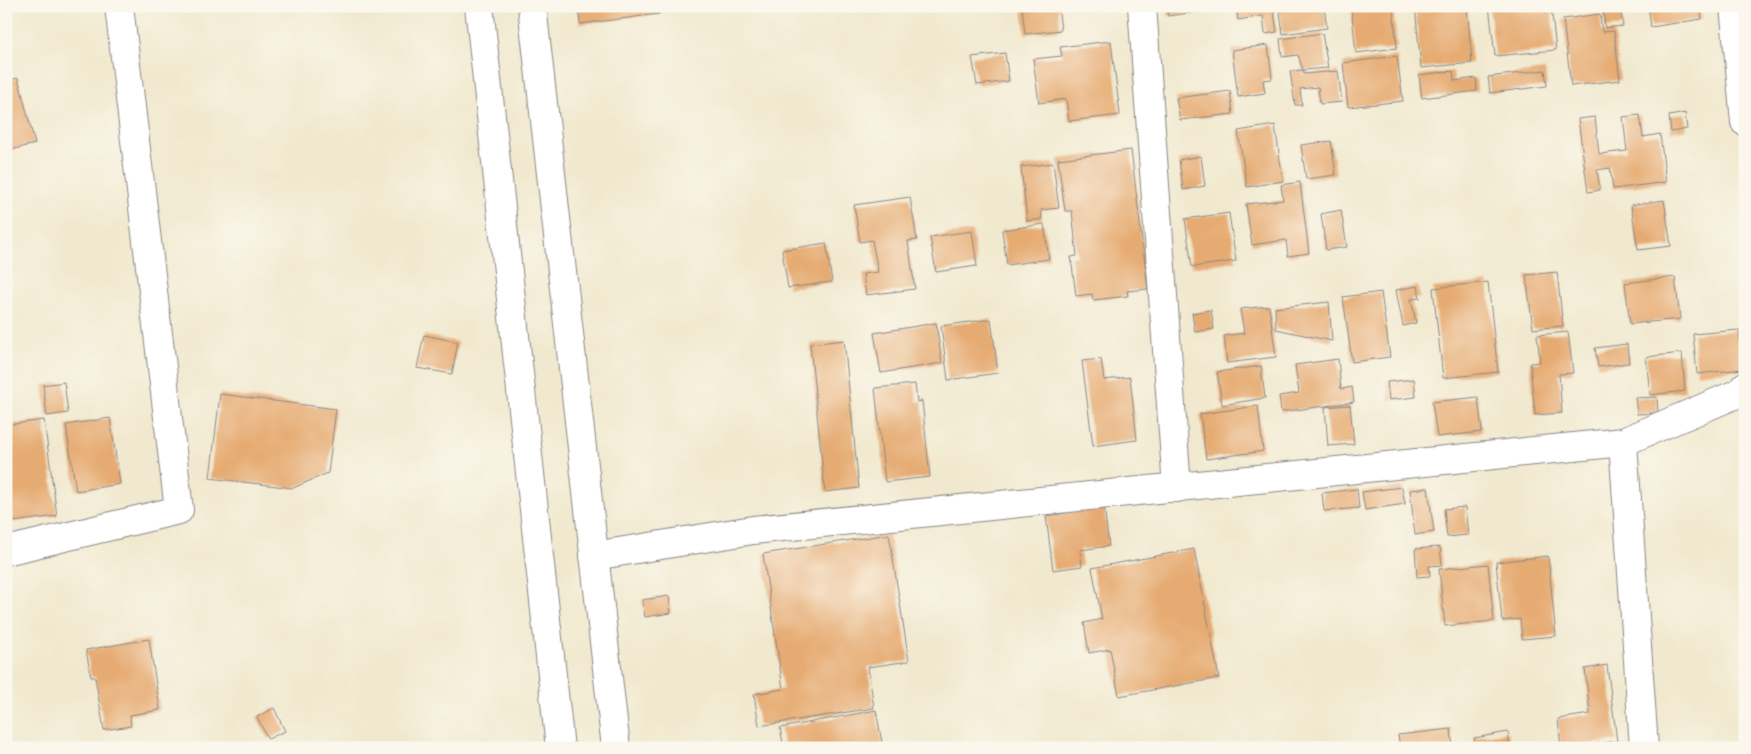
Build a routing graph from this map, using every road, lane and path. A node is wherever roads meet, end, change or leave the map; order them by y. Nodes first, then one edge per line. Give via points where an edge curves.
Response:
1 (119, 6) edge
2 (479, 6) edge
3 (532, 6) edge
4 (1142, 6) edge
5 (1734, 6) edge
6 (1745, 122) edge
7 (1745, 386) edge
8 (1623, 442) junction
9 (1177, 488) junction
10 (6, 551) edge
11 (594, 556) junction
12 (560, 748) edge
13 (616, 748) edge
14 (1644, 748) edge

1 - 10 street via 179,510
2 - 12 street
3 - 11 street
4 - 9 street
5 - 6 street
7 - 8 street via 1741,392
8 - 9 street
8 - 14 street
9 - 11 street via 753,530
11 - 13 street

